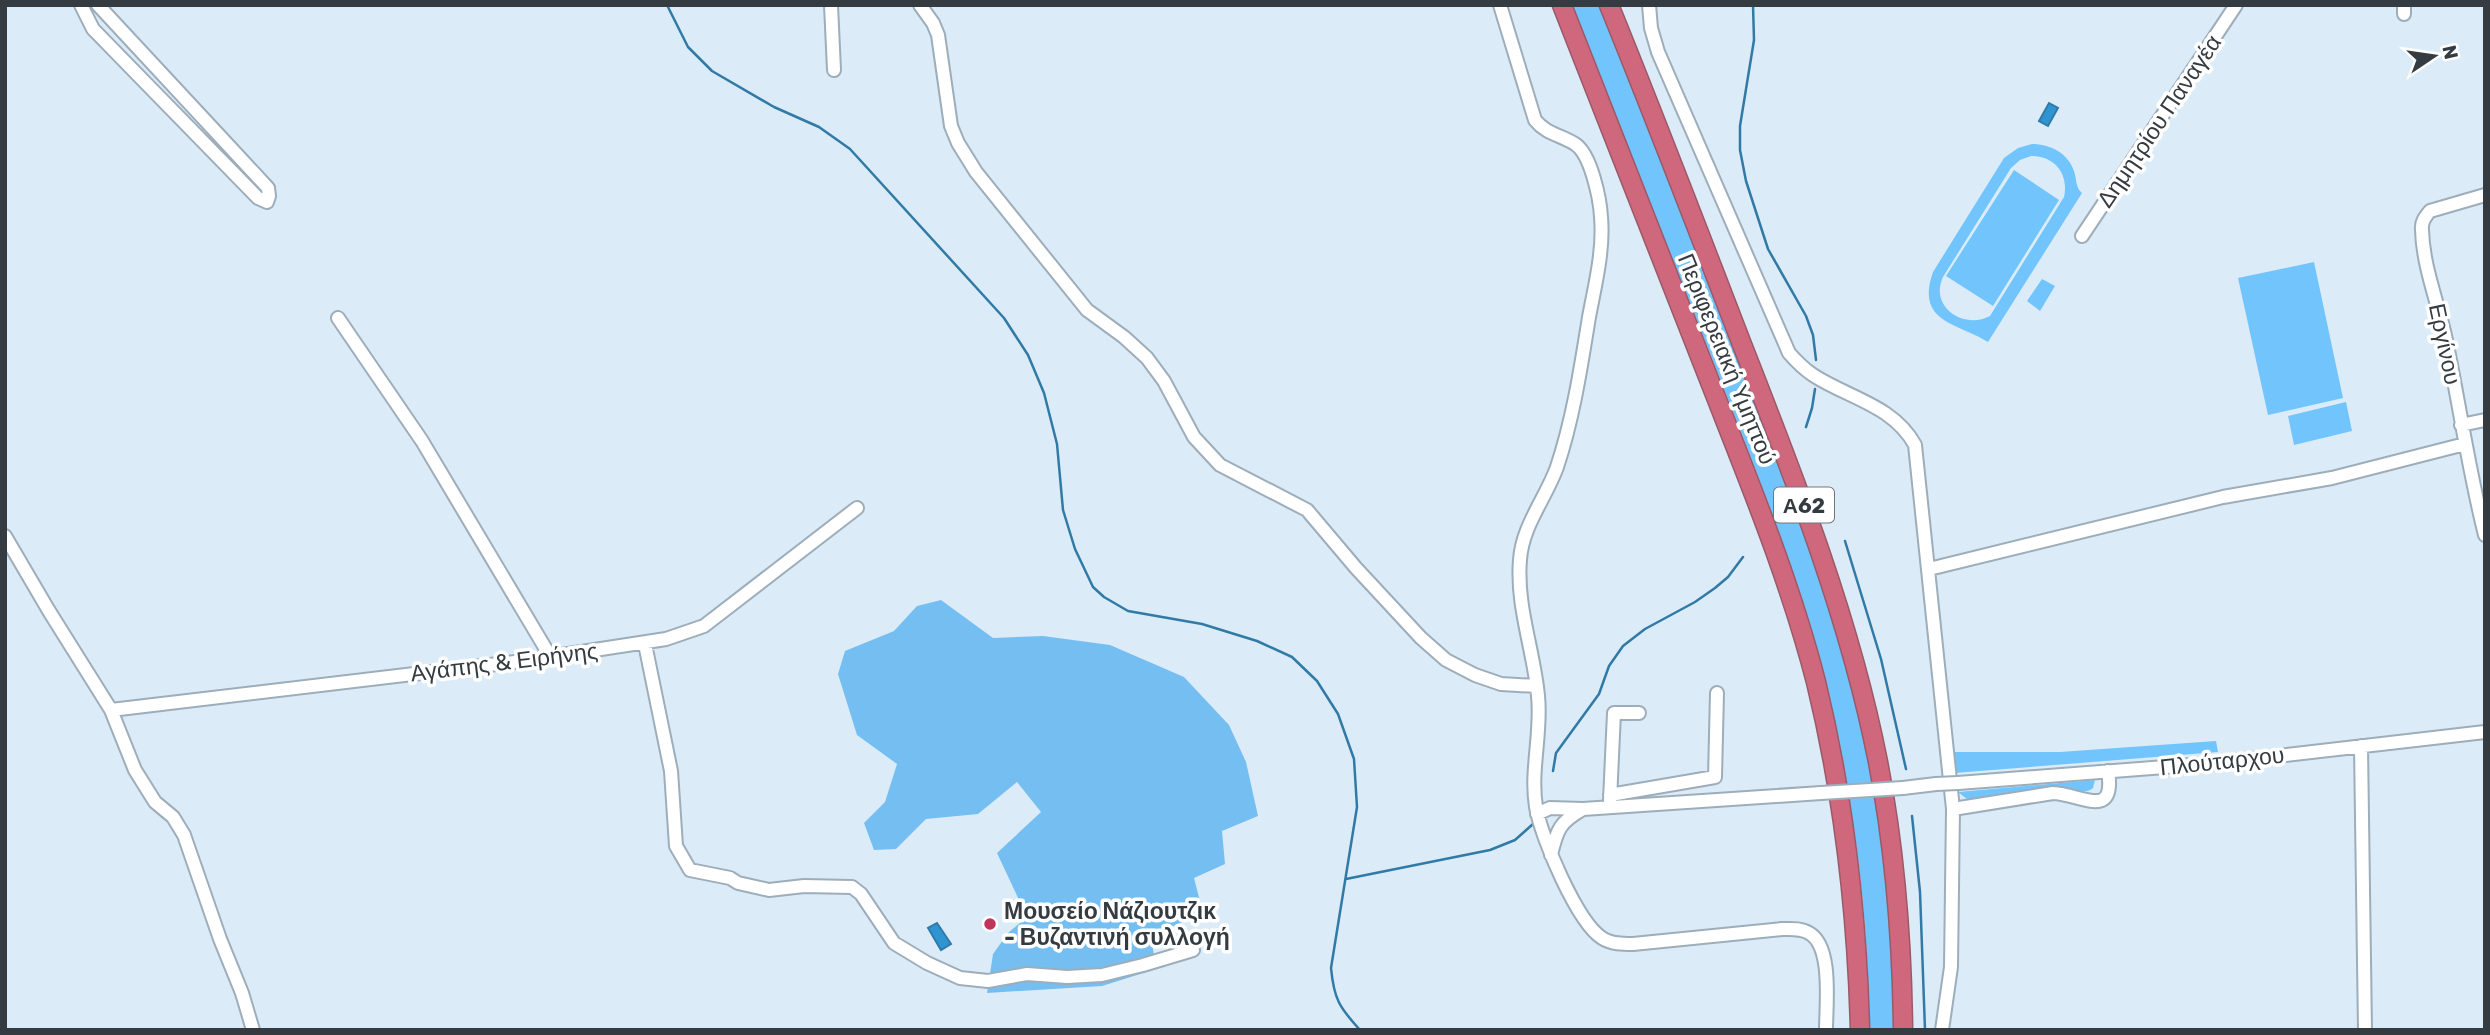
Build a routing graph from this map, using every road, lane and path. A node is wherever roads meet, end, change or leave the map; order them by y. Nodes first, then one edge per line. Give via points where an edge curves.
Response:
1 (81, 5) edge
2 (98, 5) edge
3 (831, 5) edge
4 (920, 5) edge
5 (1500, 5) edge
6 (1609, 5) edge
7 (1649, 5) edge
8 (2236, 5) edge
9 (1562, 7) edge
10 (834, 70) dead end
11 (2485, 195) edge
12 (2082, 236) dead end
13 (338, 318) dead end
14 (2485, 420) edge
15 (2461, 425) junction
16 (2465, 444) junction
17 (857, 508) dead end
18 (2484, 530) edge
19 (5, 536) edge
20 (1929, 569) junction
21 (645, 644) junction
22 (550, 656) junction
23 (1537, 686) junction
24 (1717, 693) dead end
25 (111, 709) junction
26 (1639, 713) dead end
27 (2485, 732) edge
28 (2361, 746) junction
29 (2108, 771) junction
30 (1535, 783) junction
31 (1610, 801) junction
32 (1953, 809) junction
33 (1566, 813) junction
34 (1538, 814) junction
35 (1551, 855) junction
36 (1193, 950) dead end
37 (253, 1030) edge
38 (1826, 1030) edge
39 (1860, 1030) edge
40 (1903, 1030) edge
41 (1942, 1030) edge
42 (2365, 1030) edge

1 - 2 street via 93,29 224,165 267,202 268,188
3 - 10 street
4 - 23 street via 938,35 951,126 976,172 1087,310 1147,358 1194,437 1220,465 1307,510 1413,631 1446,660 1501,684
5 - 23 street via 1535,121 1585,153 1602,218 1599,265 1565,442 1526,533 1520,559 1521,593
6 - 40 highway, Περιφερειακή Υμηττού / Α62 via 1777,433 1820,551 1863,693 1891,840
7 - 20 street via 1658,52 1789,353 1811,374 1892,417 1915,445
8 - 12 street, Δημητρίου Παναγέα
9 - 39 highway, Περιφερειακή Υμηττού / Α62 via 1762,514 1804,639 1826,724 1848,855
11 - 15 street, Εργίνου via 2430,211 2421,226
13 - 22 street via 422,441
14 - 15 street
15 - 16 street, Εργίνου
16 - 18 street, Εργίνου
16 - 20 street
17 - 21 street, Αγάπης & Ειρήνης via 704,626
19 - 25 street
20 - 32 street
21 - 22 street, Αγάπης & Ειρήνης
21 - 36 street via 671,771 676,846 690,870 769,890 852,887 862,894 894,943 960,978 988,981 1027,974 1102,975
22 - 25 street, Αγάπης & Ειρήνης
23 - 30 street
24 - 31 street via 1715,777
25 - 37 street via 135,770 184,835
26 - 31 street via 1614,713
27 - 28 street, Πλούταρχου
28 - 29 street, Πλούταρχου
28 - 42 street
29 - 31 street, Πλούταρχου, bridge via 1821,793
29 - 32 street via 2110,787 2102,802 2053,793
30 - 33 street via 1543,796
30 - 34 street
31 - 33 street
32 - 41 street via 1951,967
33 - 34 street via 1550,808
33 - 35 street
34 - 35 street
35 - 38 street via 1592,929 1611,942 1633,944 1772,929 1807,932 1819,942 1825,959

